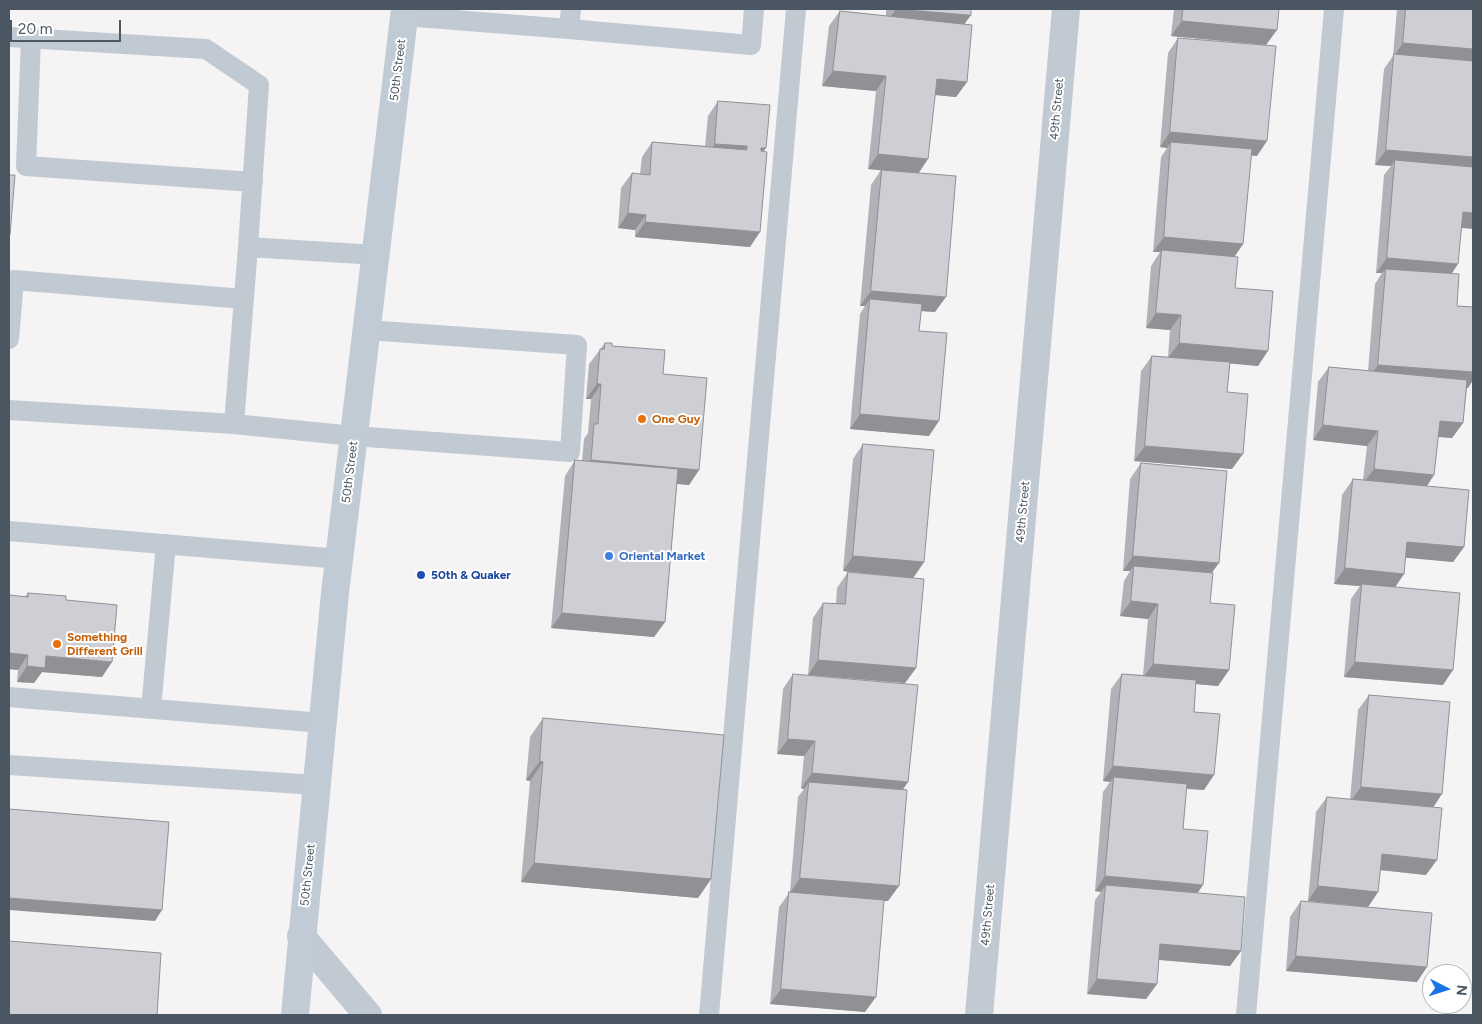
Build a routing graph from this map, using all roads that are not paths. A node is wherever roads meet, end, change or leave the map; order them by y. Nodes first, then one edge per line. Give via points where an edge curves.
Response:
1 (754, 9) edge
2 (796, 9) edge
3 (1066, 9) edge
4 (1334, 9) edge
5 (404, 12) edge
6 (570, 19) edge
7 (9, 37) edge
8 (31, 39) junction
9 (253, 182) junction
10 (248, 247) junction
11 (376, 255) junction
12 (244, 299) junction
13 (367, 330) junction
14 (9, 339) edge
15 (9, 410) edge
16 (234, 424) junction
17 (354, 436) junction
18 (9, 531) edge
19 (166, 544) junction
20 (340, 559) junction
21 (9, 697) edge
22 (151, 709) junction
23 (323, 723) junction
24 (9, 765) edge
25 (317, 785) junction
26 (302, 936) junction
27 (295, 1015) edge
28 (368, 1015) edge
29 (709, 1015) edge
30 (979, 1015) edge
31 (1246, 1015) edge

1 - 6 lane via 751,45
2 - 29 lane
3 - 30 street, 49th Street
4 - 31 lane
5 - 6 lane
5 - 11 main road, 50th Street
7 - 8 lane
8 - 9 lane via 206,49 260,85
8 - 9 lane via 26,166
9 - 10 lane
10 - 11 lane
10 - 12 lane
11 - 13 main road, 50th Street
12 - 14 lane via 14,280
12 - 16 lane
13 - 17 main road, 50th Street
13 - 17 lane via 577,345 570,452
15 - 16 lane
16 - 17 lane
17 - 20 main road, 50th Street
18 - 19 lane
19 - 20 lane
19 - 22 lane
20 - 23 main road, 50th Street
21 - 22 lane
22 - 23 lane
23 - 25 main road, 50th Street
24 - 25 lane
25 - 26 main road, 50th Street
26 - 27 main road, 50th Street
26 - 28 street

